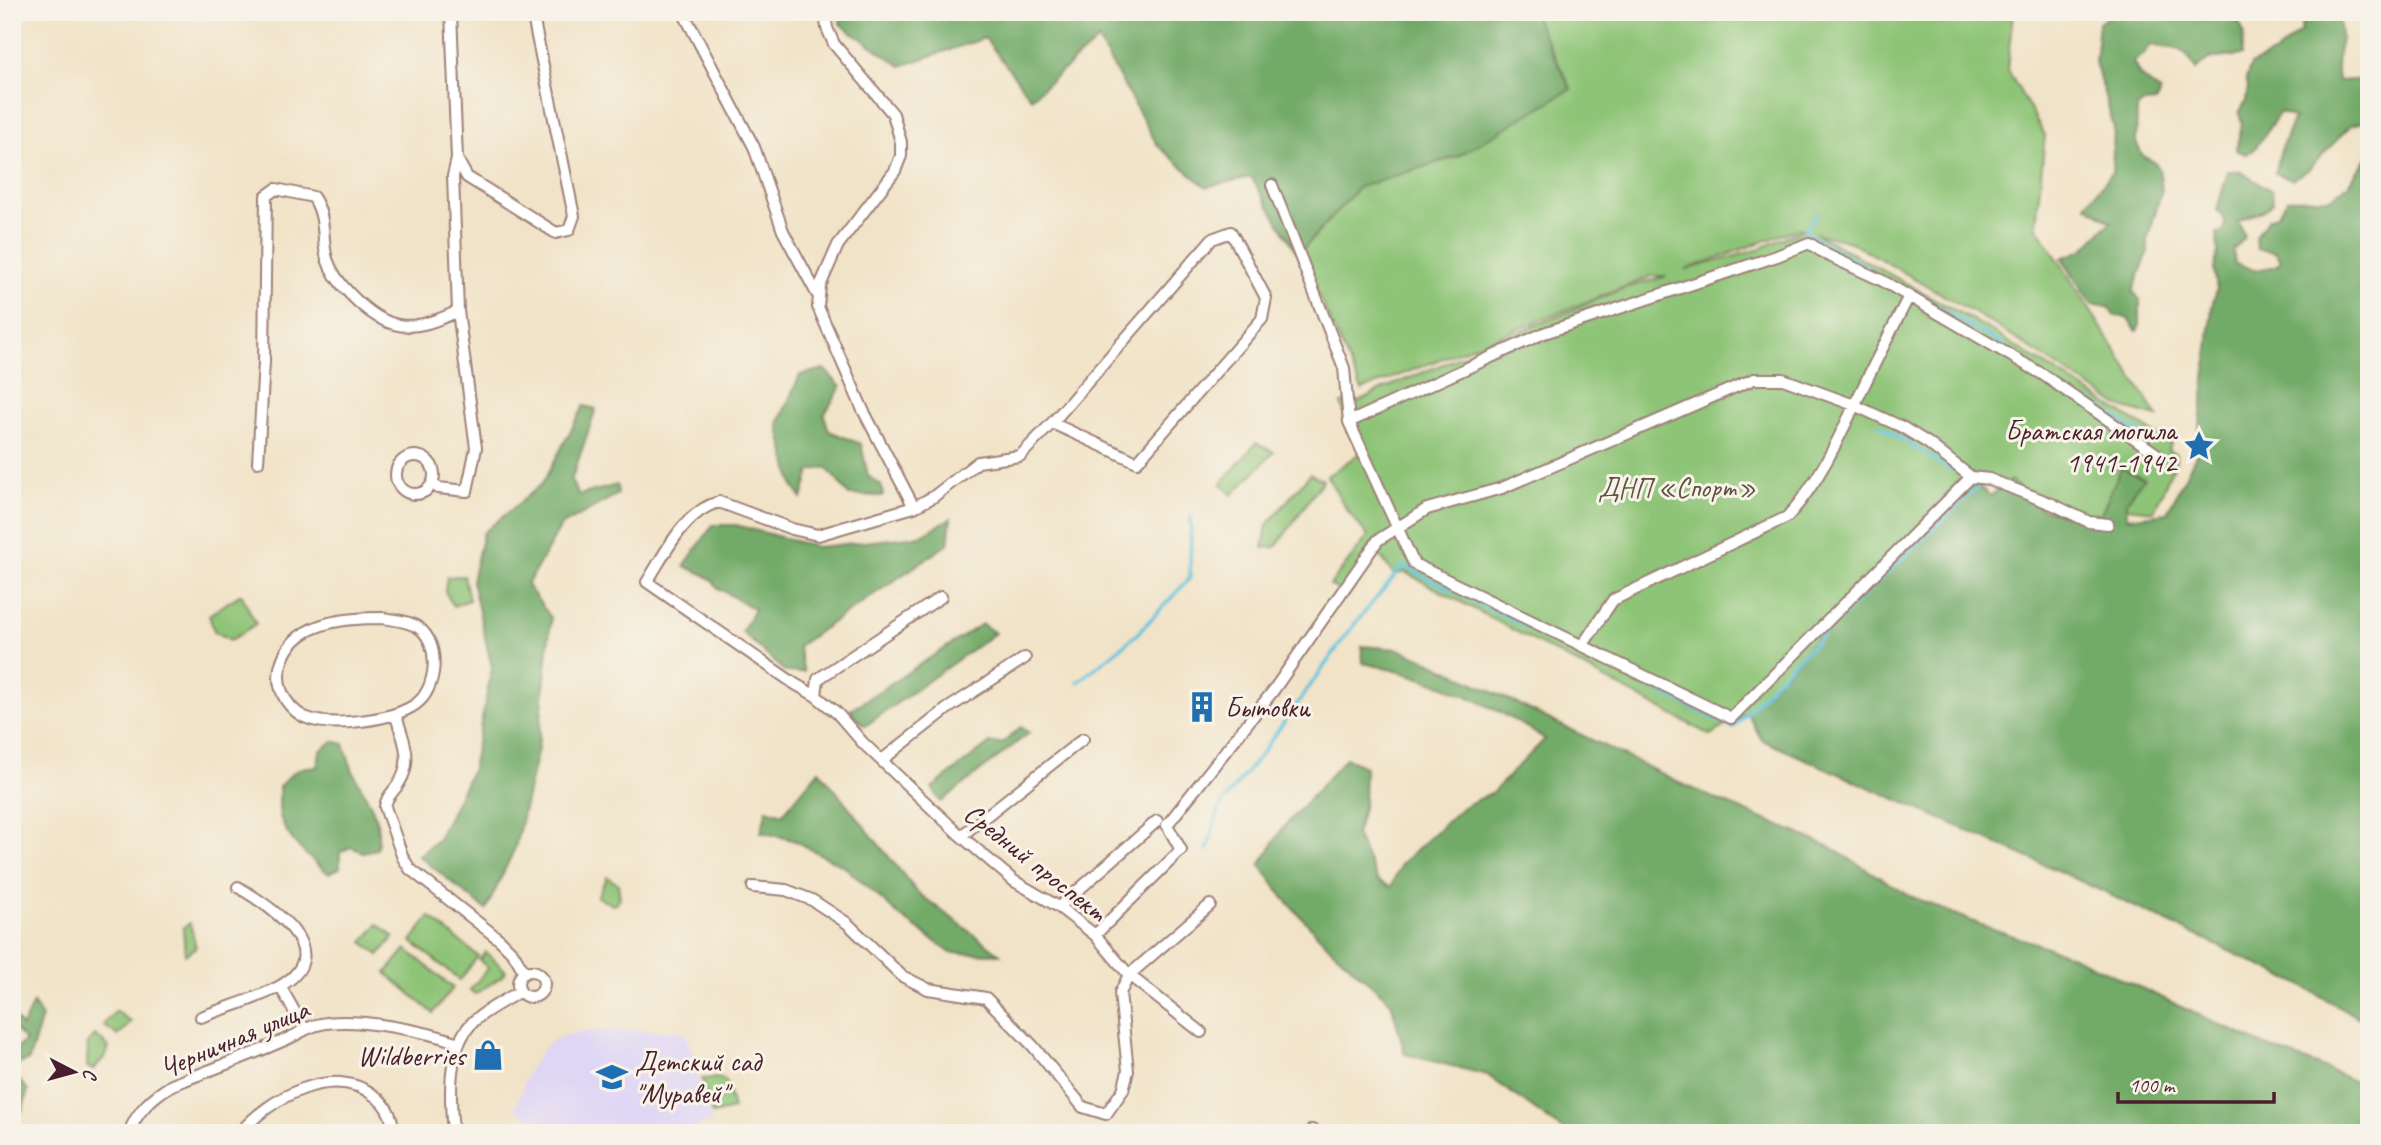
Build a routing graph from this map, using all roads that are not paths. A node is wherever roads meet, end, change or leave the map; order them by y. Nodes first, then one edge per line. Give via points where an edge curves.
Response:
1 (451, 12) edge
2 (532, 12) edge
3 (683, 12) edge
4 (825, 12) edge
5 (457, 159) junction
6 (1272, 185) dead end
7 (817, 294) junction
8 (1909, 296) junction
9 (458, 311) junction
10 (1854, 405) junction
11 (1349, 422) junction
12 (1052, 423) junction
13 (2157, 454) dead end
14 (258, 462) dead end
15 (1971, 477) junction
16 (433, 483) dead end
17 (914, 506) junction
18 (2108, 524) dead end
19 (1399, 527) junction
20 (941, 597) dead end
21 (1582, 646) junction
22 (1025, 658) dead end
23 (816, 696) junction
24 (395, 714) junction
25 (1083, 739) dead end
26 (882, 760) junction
27 (1157, 821) dead end
28 (961, 836) junction
29 (238, 887) dead end
30 (753, 887) dead end
31 (1210, 905) dead end
32 (1059, 907) junction
33 (1095, 935) junction
34 (525, 973) junction
35 (1129, 975) junction
36 (280, 986) junction
37 (520, 991) junction
38 (201, 1017) dead end
39 (305, 1030) junction
40 (1201, 1032) dead end
41 (459, 1043) junction
42 (129, 1133) edge
43 (240, 1133) edge
44 (394, 1133) edge
45 (453, 1133) edge

1 - 5 street
2 - 5 street via 574,216 569,230 556,233 533,219 467,177
3 - 7 street via 754,147 783,231
4 - 7 street via 834,44 893,114 901,156 838,245
5 - 9 street via 453,176
6 - 11 street via 1344,368
7 - 17 street via 818,307 863,410
8 - 10 street
8 - 11 street via 1809,243 1544,333
8 - 13 street via 2042,374
9 - 14 street via 430,324 391,325 369,314 337,281 327,259 321,209 313,197 276,189 266,195
9 - 16 street via 476,447 467,491 438,488
10 - 15 street via 1902,427
10 - 19 street via 1783,379 1754,379 1502,488 1427,509
10 - 21 street via 1804,499 1787,517 1613,600
11 - 19 street
12 - 12 street via 1137,462 1262,319 1266,298 1231,232 1212,239
12 - 17 street via 1020,456 978,462
15 - 18 street via 1989,479 2089,522
15 - 21 street via 1731,718
17 - 23 street, Средний проспект via 818,535 719,502 708,505 684,526 648,582
19 - 21 street via 1415,565
19 - 33 street via 1378,540 1273,691 1167,825 1181,850
20 - 23 street via 818,679
22 - 26 street via 947,709
23 - 26 street, Средний проспект
24 - 24 street via 416,704 430,687 433,655 419,628 383,618 344,620 304,634 286,651 280,685 299,714 332,722
24 - 34 street via 408,761 385,807 404,858 419,877 500,940
25 - 28 street
26 - 28 street, Средний проспект
27 - 32 street
28 - 32 street, Средний проспект via 1014,881
29 - 36 street via 280,915 300,941 302,962
30 - 35 street via 786,890 812,900 847,923 902,976 928,989 986,998 1083,1107 1105,1114 1123,1090 1128,1071 1120,993
31 - 35 street
32 - 33 street, Средний проспект
33 - 35 street, Средний проспект
34 - 37 street via 519,979
34 - 37 street via 537,972 544,986 534,997
35 - 40 street, Средний проспект
36 - 38 street
36 - 39 street
37 - 41 street via 475,1020
39 - 41 street, Черничная улица via 323,1023 357,1023
39 - 42 street, Черничная улица via 158,1093 135,1118
41 - 45 street via 452,1079
43 - 44 street via 276,1101 306,1088 338,1083 367,1090 378,1098 393,1121

